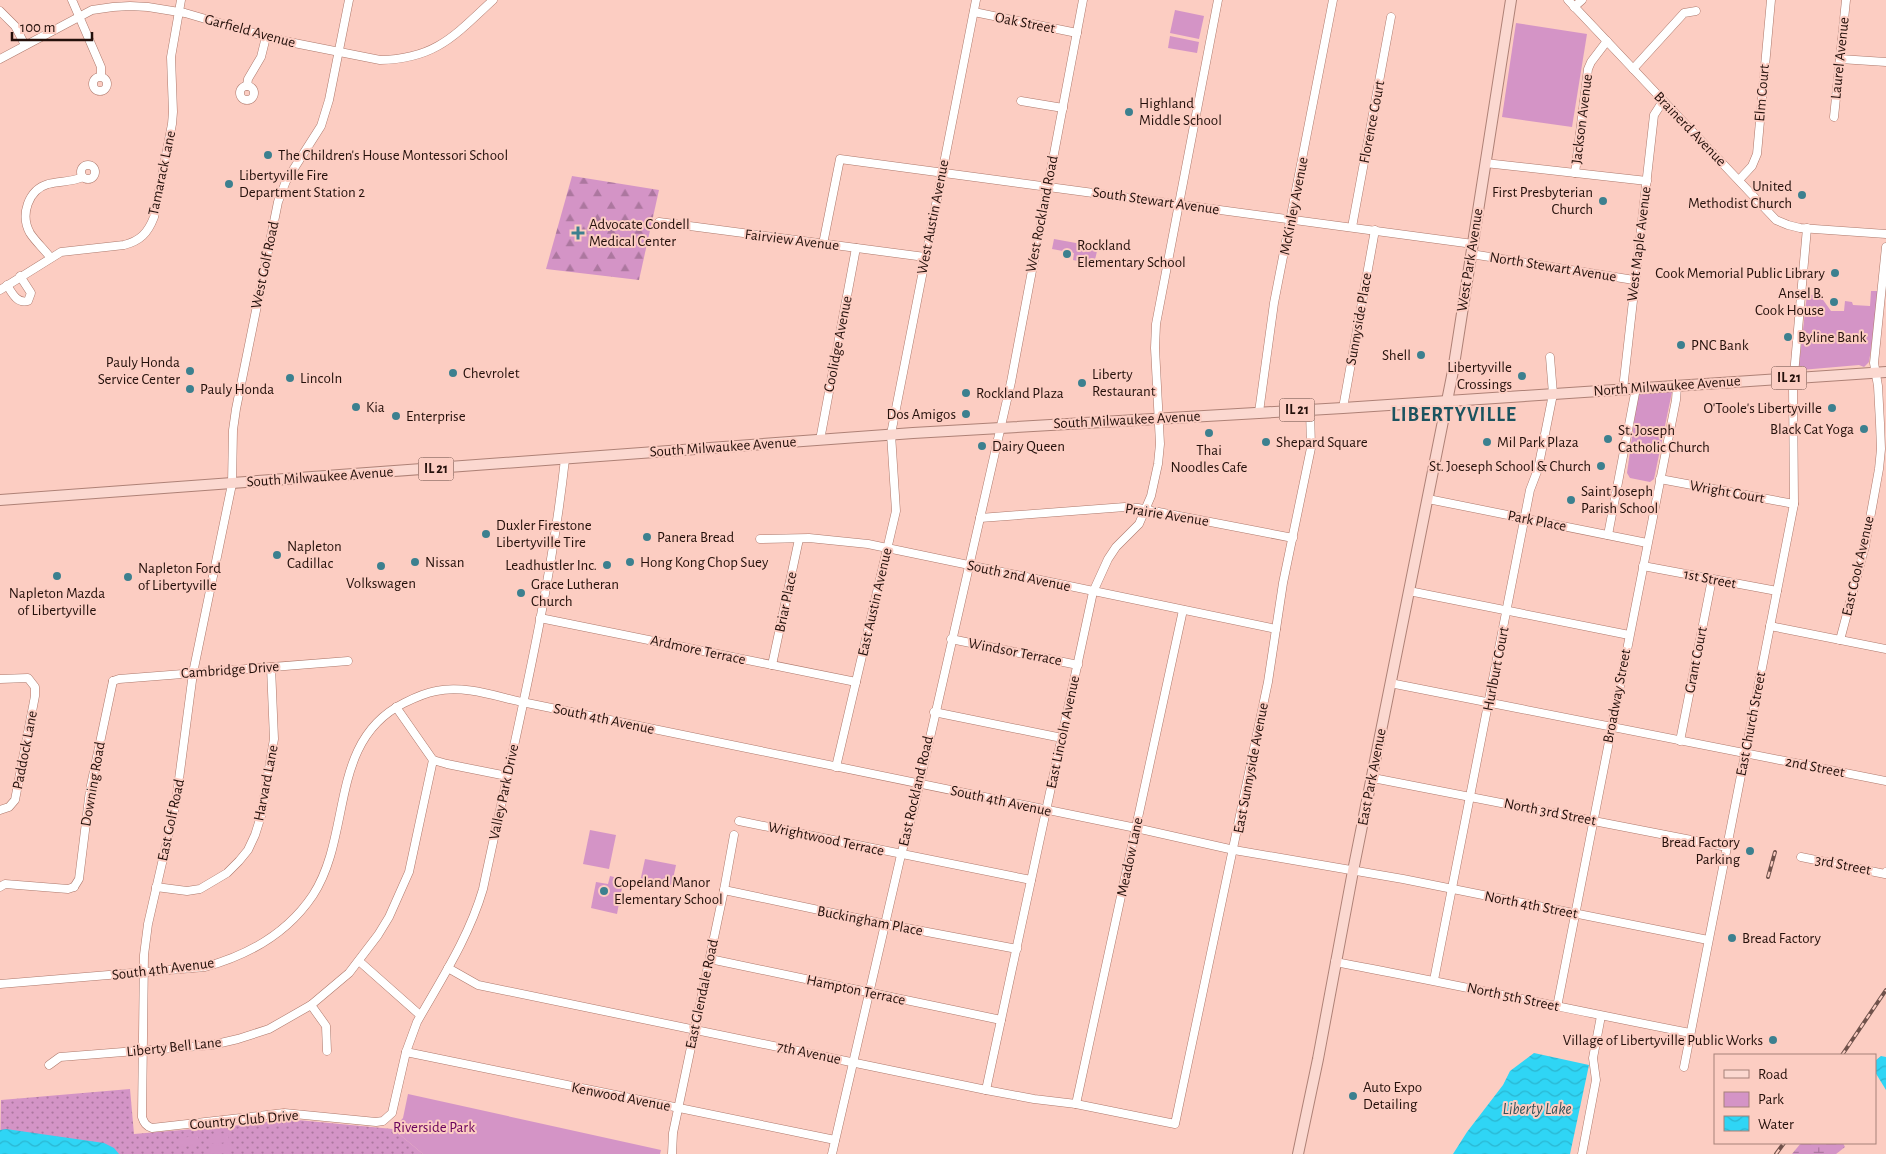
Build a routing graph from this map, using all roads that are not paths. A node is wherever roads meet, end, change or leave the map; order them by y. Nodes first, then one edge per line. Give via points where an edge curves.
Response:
1 (72, 0) edge
2 (182, 0) edge
3 (350, 0) edge
4 (493, 0) edge
5 (976, 0) edge
6 (1084, 0) edge
7 (1218, 0) edge
8 (1333, 0) edge
9 (1511, 0) edge
10 (1568, 0) edge
11 (1582, 0) edge
12 (1771, 0) edge
13 (1846, 0) edge
14 (1574, 7) junction
15 (0, 11) edge
16 (1696, 11) dead end
17 (179, 12) junction
18 (974, 12) junction
19 (78, 16) junction
20 (1391, 17) dead end
21 (1077, 33) junction
22 (266, 37) junction
23 (1607, 42) junction
24 (26, 45) junction
25 (339, 52) junction
26 (0, 59) edge
27 (1840, 59) junction
28 (1886, 62) edge
29 (1633, 69) junction
30 (101, 76) dead end
31 (247, 86) dead end
32 (1021, 101) dead end
33 (1663, 101) junction
34 (1063, 108) junction
35 (1834, 117) dead end
36 (1485, 163) junction
37 (942, 172) junction
38 (1576, 173) junction
39 (82, 177) dead end
40 (1739, 180) junction
41 (1647, 181) junction
42 (1047, 186) junction
43 (1179, 204) junction
44 (1290, 219) junction
45 (659, 222) dead end
46 (1352, 227) junction
47 (1807, 228) junction
48 (1375, 230) junction
49 (1886, 234) edge
50 (823, 244) junction
51 (1886, 247) edge
52 (856, 248) junction
53 (1472, 249) junction
54 (50, 257) junction
55 (926, 257) junction
56 (20, 276) junction
57 (1634, 280) junction
58 (3, 288) edge
59 (1550, 357) dead end
60 (1881, 372) edge
61 (1793, 378) junction
62 (1677, 386) junction
63 (1636, 388) junction
64 (1623, 389) junction
65 (1553, 394) junction
66 (1447, 401) junction
67 (1343, 408) junction
68 (1310, 409) junction
69 (1259, 412) junction
70 (1159, 418) junction
71 (1001, 427) junction
72 (891, 434) junction
73 (820, 440) junction
74 (565, 459) junction
75 (1660, 479) junction
76 (232, 484) junction
77 (1428, 499) junction
78 (0, 500) edge
79 (1794, 504) junction
80 (1146, 510) junction
81 (980, 518) junction
82 (1524, 519) junction
83 (1608, 535) junction
84 (799, 538) junction
85 (1293, 538) junction
86 (760, 539) dead end
87 (1647, 543) junction
88 (887, 549) junction
89 (969, 566) junction
90 (1642, 566) junction
91 (1712, 579) junction
92 (1409, 591) junction
93 (1777, 591) junction
94 (1094, 592) junction
95 (1182, 610) junction
96 (1507, 610) junction
97 (540, 618) junction
98 (1770, 626) junction
99 (1276, 629) junction
100 (1629, 635) junction
101 (951, 639) junction
102 (1840, 640) junction
103 (1886, 649) edge
104 (348, 661) dead end
105 (772, 665) junction
106 (1078, 665) junction
107 (271, 667) junction
108 (193, 673) junction
109 (0, 679) edge
110 (112, 680) joint
111 (856, 682) junction
112 (1390, 683) junction
113 (522, 702) junction
114 (1489, 704) junction
115 (396, 707) junction
116 (934, 712) junction
117 (1611, 728) junction
118 (1062, 738) junction
119 (1680, 741) junction
120 (1745, 754) junction
121 (433, 760) junction
122 (836, 767) junction
123 (507, 776) junction
124 (1373, 778) junction
125 (1886, 781) edge
126 (919, 784) junction
127 (1470, 797) junction
128 (0, 810) edge
129 (1046, 810) junction
130 (739, 821) dead end
131 (1593, 821) junction
132 (1136, 828) junction
133 (734, 835) dead end
134 (1726, 847) junction
135 (1234, 850) junction
136 (901, 854) junction
137 (1801, 857) dead end
138 (1353, 871) junction
139 (1886, 873) edge
140 (1032, 880) junction
141 (0, 887) edge
142 (156, 887) junction
143 (724, 890) junction
144 (1452, 890) junction
145 (1575, 914) junction
146 (885, 924) junction
147 (1708, 940) junction
148 (1017, 949) junction
149 (710, 960) junction
150 (359, 961) junction
151 (1335, 962) junction
152 (448, 968) junction
153 (144, 973) junction
154 (1434, 980) junction
155 (0, 984) edge
156 (870, 992) junction
157 (311, 1005) junction
158 (1557, 1007) junction
159 (420, 1015) junction
160 (1601, 1016) junction
161 (1001, 1020) junction
162 (694, 1030) junction
163 (1690, 1032) junction
164 (142, 1050) junction
165 (327, 1051) dead end
166 (406, 1052) junction
167 (853, 1062) junction
168 (49, 1065) dead end
169 (1684, 1067) dead end
170 (986, 1090) junction
171 (1076, 1104) junction
172 (678, 1108) junction
173 (394, 1109) joint
174 (1174, 1124) joint
175 (177, 1125) joint
176 (835, 1140) junction
177 (672, 1154) edge
178 (832, 1154) edge
179 (1298, 1154) edge
180 (1582, 1154) edge

1 - 19 street
2 - 17 street, Tamarack Lane
3 - 25 street, West Golf Road
4 - 25 street, Garfield Avenue via 446,42 415,57 380,60
5 - 18 street, West Austin Avenue
6 - 21 street, West Rockland Road
7 - 43 street, East Lincoln Avenue
8 - 44 street, McKinley Avenue
9 - 36 main road, West Park Avenue
10 - 14 street, Brainerd Avenue
11 - 14 street
12 - 40 street, Elm Court via 1757,154 1752,166
13 - 27 street, Laurel Avenue
14 - 23 street, Brainerd Avenue
15 - 24 street via 15,26
16 - 29 street via 1684,13
17 - 19 street, Garfield Avenue via 113,6
17 - 22 street, Garfield Avenue
17 - 54 street, Tamarack Lane via 171,57 172,124 150,226 141,238 124,245 70,250
18 - 21 street, Oak Street
18 - 37 street, West Austin Avenue
19 - 24 street, Garfield Avenue
19 - 30 street via 101,67
20 - 46 street, Florence Court
21 - 34 street, West Rockland Road
22 - 25 street, Garfield Avenue
22 - 31 street via 262,57
23 - 29 street, Brainerd Avenue
23 - 38 street, Jackson Avenue via 1588,69
24 - 26 street, Garfield Avenue
25 - 76 street, West Golf Road via 321,126 286,181 278,202 236,409
27 - 28 street
27 - 35 street, Laurel Avenue
29 - 33 street, Brainerd Avenue
32 - 34 street
33 - 40 street, Brainerd Avenue
33 - 41 street, West Maple Avenue via 1654,115
34 - 42 street, West Rockland Road
36 - 38 street
36 - 53 main road, West Park Avenue
37 - 42 street, South Stewart Avenue
37 - 50 street, South Stewart Avenue via 840,159
37 - 55 street, West Austin Avenue
38 - 41 street
39 - 54 street via 46,185 29,199 26,225
40 - 47 street, Brainerd Avenue via 1776,220 1788,226
41 - 57 street, West Maple Avenue
42 - 43 street, South Stewart Avenue
42 - 71 street, West Rockland Road
43 - 44 street, South Stewart Avenue
43 - 70 street, East Lincoln Avenue via 1155,333
44 - 46 street, South Stewart Avenue
44 - 69 street, McKinley Avenue
45 - 50 street, Fairview Avenue
46 - 48 street, South Stewart Avenue
47 - 49 street, Brainerd Avenue
47 - 61 street, East Church Street
48 - 53 street, South Stewart Avenue
48 - 67 street, Sunnyside Place
50 - 52 street, Fairview Avenue
51 - 60 street, East Cook Avenue via 1874,362
52 - 55 street, Fairview Avenue
52 - 73 street, Coolidge Avenue
53 - 57 street, North Stewart Avenue
53 - 66 main road, West Park Avenue
54 - 56 street, Tamarack Lane
55 - 72 street, West Austin Avenue
56 - 58 street, Tamarack Lane
56 - 58 street via 31,293 28,302 18,301
57 - 64 street, West Maple Avenue
59 - 65 street, Hurlburt Court
60 - 61 main road, North Milwaukee Avenue / IL 21
60 - 102 street, East Cook Avenue via 1879,470 1865,546
61 - 62 main road, North Milwaukee Avenue / IL 21
61 - 79 street, East Church Street
62 - 63 main road, North Milwaukee Avenue / IL 21
62 - 75 street, Broadway Street
63 - 64 main road, North Milwaukee Avenue / IL 21
63 - 83 street
64 - 65 main road, North Milwaukee Avenue / IL 21
65 - 66 main road, North Milwaukee Avenue / IL 21
65 - 82 street, Hurlburt Court
66 - 67 main road, South Milwaukee Avenue / IL 21
66 - 77 main road, East Park Avenue
67 - 68 main road, South Milwaukee Avenue / IL 21
68 - 69 main road, South Milwaukee Avenue / IL 21
68 - 85 street, East Sunnyside Avenue via 1311,448
69 - 70 main road, South Milwaukee Avenue / IL 21
70 - 71 main road, South Milwaukee Avenue / IL 21
70 - 80 street, East Lincoln Avenue via 1158,464
71 - 72 main road, South Milwaukee Avenue / IL 21
71 - 81 street, East Rockland Road
72 - 73 main road, South Milwaukee Avenue / IL 21
72 - 88 street, East Austin Avenue via 896,511
73 - 74 main road, South Milwaukee Avenue / IL 21
74 - 76 main road, South Milwaukee Avenue / IL 21
74 - 97 street, Valley Park Drive
75 - 79 street, Wright Court
75 - 87 street, Broadway Street
76 - 78 main road, South Milwaukee Avenue / IL 21
76 - 108 street, East Golf Road
77 - 82 street, Park Place
77 - 92 main road, East Park Avenue
79 - 93 street, East Church Street
80 - 81 street, Prairie Avenue via 1125,507
80 - 85 street, Prairie Avenue
80 - 94 street, East Lincoln Avenue via 1139,524 1108,559
81 - 89 street, East Rockland Road
82 - 83 street, Park Place
82 - 96 street, Hurlburt Court
83 - 87 street, Park Place
84 - 86 street, South 2nd Avenue
84 - 88 street, South 2nd Avenue via 842,540
84 - 105 street, Briar Place
85 - 99 street, East Sunnyside Avenue
87 - 90 street, Broadway Street
88 - 89 street, South 2nd Avenue
88 - 111 street, East Austin Avenue
89 - 94 street, South 2nd Avenue
89 - 101 street, East Rockland Road
90 - 91 street, 1st Street
90 - 100 street, Broadway Street
91 - 93 street, 1st Street
91 - 119 street, Grant Court
92 - 96 street
92 - 112 main road, East Park Avenue
93 - 98 street, East Church Street
94 - 95 street, South 2nd Avenue
94 - 106 street, East Lincoln Avenue
95 - 99 street, South 2nd Avenue
95 - 132 street, Meadow Lane
96 - 100 street
96 - 114 street, Hurlburt Court
97 - 105 street, Ardmore Terrace
97 - 113 street, Valley Park Drive
98 - 102 street
98 - 120 street, East Church Street
99 - 135 street, East Sunnyside Avenue
100 - 117 street, Broadway Street
101 - 106 street, Windsor Terrace
101 - 116 street, East Rockland Road
102 - 103 street
104 - 107 street, Cambridge Drive
105 - 111 street, Ardmore Terrace
106 - 118 street, East Lincoln Avenue
107 - 108 street, Cambridge Drive
107 - 142 street, Harvard Lane via 274,739 261,816 248,850 227,873 200,889 187,891
108 - 110 street, Cambridge Drive
108 - 142 street, East Golf Road via 180,777
109 - 128 street, Paddock Lane via 24,677 35,687 17,791 13,804
110 - 141 street, Downing Road via 90,790 76,889 5,884
111 - 122 street, East Austin Avenue
112 - 114 street, 2nd Street
112 - 124 main road, East Park Avenue
113 - 115 street, South 4th Avenue via 472,691 437,691
113 - 122 street, South 4th Avenue
113 - 123 street, Valley Park Drive
114 - 117 street, 2nd Street
114 - 127 street, Hurlburt Court
115 - 121 street
115 - 153 street, South 4th Avenue via 381,718 359,745 324,872 313,895 292,920 272,939 225,962
116 - 118 street
116 - 126 street, East Rockland Road
117 - 119 street, 2nd Street
117 - 131 street, Broadway Street
118 - 129 street, East Lincoln Avenue
119 - 120 street, 2nd Street
120 - 125 street, 2nd Street
120 - 134 street, East Church Street
121 - 123 street
121 - 150 street, Liberty Bell Lane via 409,872 389,917
122 - 126 street, South 4th Avenue
123 - 152 street, Valley Park Drive via 477,909
124 - 127 street, North 3rd Street
124 - 138 main road, East Park Avenue
126 - 129 street, South 4th Avenue
126 - 136 street, East Rockland Road
127 - 131 street, North 3rd Street
127 - 144 street, Hurlburt Court
129 - 132 street, South 4th Avenue
129 - 140 street, East Lincoln Avenue
130 - 136 street, Wrightwood Terrace
131 - 134 street, North 3rd Street
131 - 145 street, Broadway Street
132 - 135 street, South 4th Avenue
132 - 171 street, Meadow Lane
133 - 143 street, East Glendale Road
134 - 147 street, East Church Street
135 - 138 street, South 4th Avenue
135 - 174 street, East Sunnyside Avenue
136 - 140 street, Wrightwood Terrace
136 - 146 street, East Rockland Road
137 - 139 street, 3rd Street
138 - 144 street, North 4th Street
138 - 151 main road, East Park Avenue
140 - 148 street, East Lincoln Avenue
142 - 153 street, East Golf Road via 148,924
143 - 146 street, Buckingham Place
143 - 149 street, East Glendale Road
144 - 145 street, North 4th Street
144 - 154 street, Hurlburt Court
145 - 147 street, North 4th Street
145 - 158 street, Broadway Street
146 - 148 street, Buckingham Place
146 - 156 street, East Rockland Road
147 - 163 street, East Church Street
148 - 161 street, East Lincoln Avenue
149 - 156 street, Hampton Terrace
149 - 162 street, East Glendale Road
150 - 157 street, Liberty Bell Lane via 350,973
150 - 159 street
151 - 154 street, North 5th Street
151 - 179 main road, East Park Avenue
152 - 159 street, Valley Park Drive
152 - 162 street, 7th Avenue via 478,985
153 - 155 street, South 4th Avenue
153 - 164 street, East Golf Road
154 - 158 street, North 5th Street
156 - 161 street, Hampton Terrace
156 - 167 street, East Rockland Road
157 - 164 street, Liberty Bell Lane via 268,1029 238,1039
157 - 165 street via 326,1026
158 - 160 street, North 5th Street
159 - 166 street, Valley Park Drive
160 - 163 street, North 5th Street
160 - 180 street via 1593,1058 1595,1083
161 - 170 street, East Lincoln Avenue
162 - 167 street, 7th Avenue
162 - 172 street, East Glendale Road
163 - 169 street, East Church Street
164 - 168 street, Liberty Bell Lane via 60,1057
164 - 175 street, East Golf Road via 143,1122 152,1128
166 - 172 street, Kenwood Avenue
166 - 173 street, Valley Park Drive
167 - 170 street, 7th Avenue
167 - 176 street, East Rockland Road
170 - 171 street, 7th Avenue
171 - 174 street, 7th Avenue
172 - 176 street, Kenwood Avenue
172 - 177 street, East Glendale Road via 672,1133
173 - 175 street, Country Club Drive via 389,1118 376,1122 284,1114
176 - 178 street, East Rockland Road

